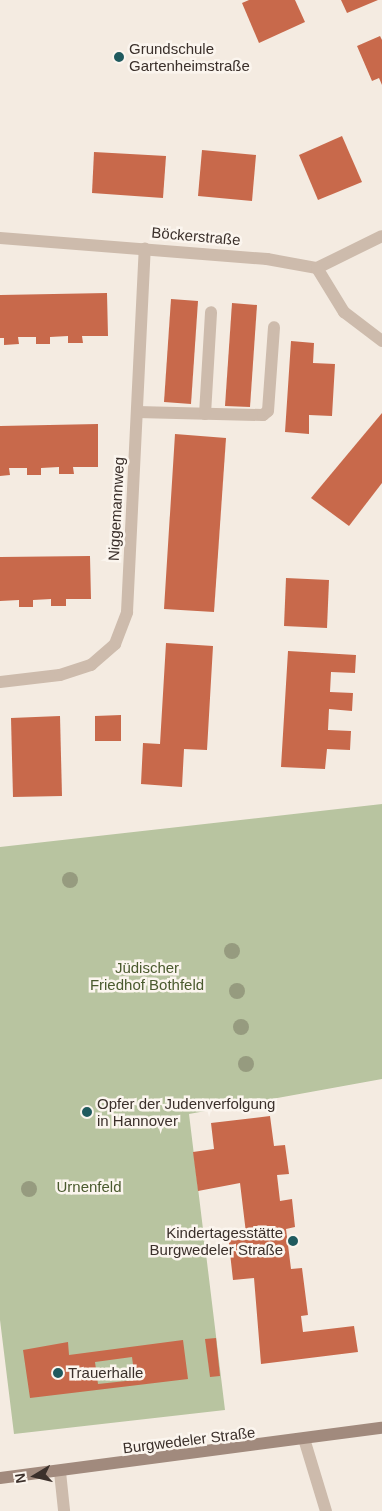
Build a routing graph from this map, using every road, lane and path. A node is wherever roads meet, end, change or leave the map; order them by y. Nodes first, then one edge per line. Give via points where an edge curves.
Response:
1 (382, 236) edge
2 (0, 238) edge
3 (145, 248) junction
4 (317, 268) junction
5 (211, 312) dead end
6 (274, 327) dead end
7 (382, 340) edge
8 (137, 412) junction
9 (205, 414) junction
10 (0, 682) edge
11 (382, 1428) edge
12 (305, 1442) junction
13 (60, 1472) junction
14 (0, 1478) edge
15 (64, 1511) edge
16 (326, 1511) edge

1 - 4 street
2 - 3 street, Böckerstraße
3 - 4 street, Böckerstraße
3 - 8 street, Niggemannweg
4 - 7 street via 344,312
5 - 9 street
6 - 9 street via 268,411 258,416
8 - 9 street
8 - 10 street, Niggemannweg via 127,612 115,644 90,665 60,675
11 - 12 main road, Burgwedeler Straße
12 - 13 main road, Burgwedeler Straße
12 - 16 street
13 - 14 main road, Burgwedeler Straße
13 - 15 street

